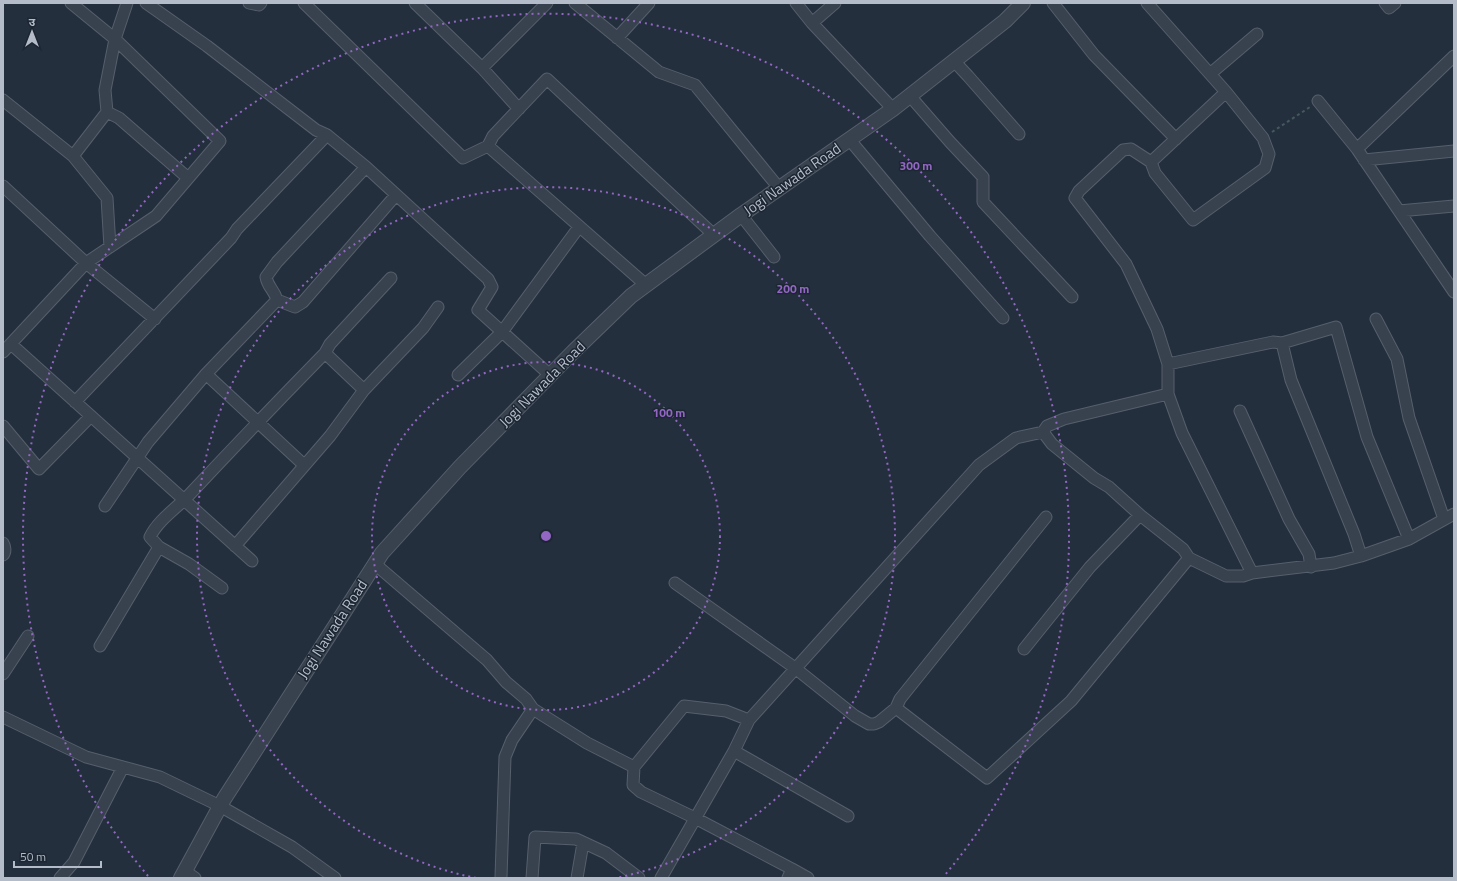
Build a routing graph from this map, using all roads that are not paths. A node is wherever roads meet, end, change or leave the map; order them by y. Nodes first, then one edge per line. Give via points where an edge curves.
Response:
1 (71, 3) edge
2 (127, 3) edge
3 (146, 3) edge
4 (249, 3) edge
5 (260, 3) edge
6 (304, 3) edge
7 (414, 3) edge
8 (547, 3) edge
9 (575, 3) edge
10 (649, 3) edge
11 (796, 3) edge
12 (835, 3) edge
13 (1023, 3) edge
14 (1053, 3) edge
15 (1147, 3) edge
16 (1384, 3) edge
17 (1395, 3) edge
18 (812, 23) junction
19 (1257, 34) dead end
20 (617, 38) junction
21 (115, 39) junction
22 (1454, 56) edge
23 (954, 61) junction
24 (482, 68) junction
25 (1210, 74) junction
26 (1226, 92) junction
27 (910, 96) junction
28 (3, 100) edge
29 (1318, 101) road end
30 (519, 109) junction
31 (892, 109) junction
32 (107, 112) junction
33 (1019, 134) dead end
34 (327, 135) junction
35 (849, 139) junction
36 (1176, 139) junction
37 (488, 146) junction
38 (1357, 149) junction
39 (1454, 151) edge
40 (73, 156) junction
41 (1364, 160) junction
42 (1151, 162) junction
43 (366, 167) junction
44 (188, 178) junction
45 (3, 186) edge
46 (779, 188) junction
47 (396, 195) junction
48 (1454, 206) edge
49 (1399, 211) junction
50 (741, 215) junction
51 (579, 227) junction
52 (714, 234) junction
53 (110, 247) junction
54 (774, 257) dead end
55 (86, 263) junction
56 (391, 278) dead end
57 (646, 285) junction
58 (1454, 292) edge
59 (1072, 297) dead end
60 (277, 300) junction
61 (438, 307) dead end
62 (1003, 318) dead end
63 (155, 319) junction
64 (1376, 319) dead end
65 (502, 332) junction
66 (1282, 343) junction
67 (7, 348) edge
68 (325, 353) junction
69 (1168, 364) junction
70 (206, 374) junction
71 (458, 375) dead end
72 (550, 375) junction
73 (364, 390) junction
74 (1168, 394) junction
75 (75, 402) junction
76 (1240, 411) dead end
77 (91, 416) junction
78 (257, 422) junction
79 (3, 426) edge
80 (1043, 432) junction
81 (138, 458) junction
82 (304, 465) junction
83 (184, 500) junction
84 (105, 506) dead end
85 (1140, 515) junction
86 (1449, 516) edge
87 (1046, 517) dead end
88 (1409, 539) junction
89 (3, 543) edge
90 (235, 546) junction
91 (159, 547) junction
92 (3, 555) edge
93 (1361, 556) junction
94 (1189, 558) junction
95 (252, 561) dead end
96 (375, 564) junction
97 (1311, 566) junction
98 (1252, 573) junction
99 (675, 583) dead end
100 (222, 588) dead end
101 (28, 636) dead end
102 (100, 646) dead end
103 (1024, 649) dead end
104 (795, 668) junction
105 (3, 674) edge
106 (896, 708) junction
107 (533, 709) junction
108 (3, 717) edge
109 (749, 720) junction
110 (734, 751) junction
111 (123, 767) junction
112 (634, 767) junction
113 (220, 806) junction
114 (848, 816) dead end
115 (695, 818) junction
116 (583, 843) junction
117 (790, 874) edge
118 (187, 876) edge
119 (502, 877) dead end
120 (60, 878) edge
121 (335, 878) edge
122 (532, 878) edge
123 (577, 878) edge
124 (639, 878) edge
125 (661, 878) edge
126 (808, 878) edge

1 - 21 street
2 - 21 street
3 - 34 street via 207,46 316,130
4 - 5 street
6 - 37 street via 463,158
7 - 24 street
8 - 24 street
9 - 20 street
10 - 20 street
11 - 18 street
12 - 18 street
13 - 23 street, Jogi Nawada Road via 1005,21
14 - 36 street via 1094,55
15 - 25 street
16 - 17 street via 1389,8
18 - 31 street
19 - 25 street
20 - 46 street via 658,72 695,85
21 - 32 street via 105,90
21 - 44 street via 220,141
22 - 38 street
23 - 27 street, Jogi Nawada Road
23 - 33 street
24 - 30 street
25 - 26 street
26 - 36 street
26 - 42 street via 1263,138 1269,154 1265,168 1193,220 1155,173
27 - 31 street, Jogi Nawada Road
27 - 59 street via 983,177 983,202
28 - 40 street
29 - 38 street
30 - 37 street via 493,136
30 - 52 street via 547,79
31 - 35 street, Jogi Nawada Road
32 - 40 street
32 - 44 street via 119,118
34 - 43 street
34 - 63 street
35 - 46 street, Jogi Nawada Road
35 - 62 street
36 - 42 street
37 - 51 street
38 - 41 street
39 - 41 street
40 - 53 street via 107,198
41 - 49 street
42 - 69 street via 1131,149 1123,150 1074,198 1126,264 1157,329
43 - 47 street
43 - 60 street via 266,277
44 - 53 street via 156,216
45 - 55 street
46 - 50 street, Jogi Nawada Road
47 - 60 street via 302,302 295,307
47 - 65 street via 488,279 492,286 478,310
48 - 49 street
49 - 58 street
50 - 52 street, Jogi Nawada Road
50 - 54 street
51 - 57 street
51 - 65 street
52 - 57 street, Jogi Nawada Road
53 - 55 street
55 - 63 street
55 - 67 street
56 - 68 street via 330,344
57 - 72 street, Jogi Nawada Road via 631,296
60 - 70 street
61 - 73 street via 423,328
63 - 75 street
64 - 86 street via 1397,359 1409,418
65 - 71 street
65 - 72 street
66 - 69 street via 1273,342
66 - 88 street via 1336,328 1367,437
66 - 93 street via 1291,380
67 - 75 street
68 - 73 street
68 - 78 street
69 - 74 street
70 - 78 street
70 - 81 street via 148,442
72 - 96 street, Jogi Nawada Road via 460,467
73 - 82 street via 330,436
74 - 80 street via 1064,419 1047,426
74 - 98 street via 1182,433
75 - 77 street
76 - 97 street via 1289,519 1309,554
77 - 79 street via 39,469
77 - 81 street
78 - 82 street
78 - 83 street
80 - 85 street via 1052,444 1109,487
80 - 104 street via 1016,438 979,465
81 - 83 street
81 - 84 street
82 - 90 street
83 - 90 street
83 - 91 street via 154,529 150,537
85 - 94 street via 1183,549
85 - 103 street via 1090,568
86 - 88 street
87 - 106 street via 900,699
88 - 93 street
89 - 92 street
90 - 95 street
91 - 100 street via 189,564
91 - 102 street
93 - 97 street
94 - 98 street via 1226,576
94 - 106 street via 1071,701 986,778
96 - 107 street via 487,660
96 - 113 street, Jogi Nawada Road
97 - 98 street
99 - 104 street
101 - 105 street
104 - 106 street via 855,716 869,724 879,722
104 - 109 street
107 - 112 street via 587,743
107 - 119 street via 512,740 505,757
108 - 111 street via 86,757
109 - 110 street
109 - 112 street via 726,711 684,706
110 - 114 street
110 - 115 street
111 - 113 street via 160,777
111 - 120 street via 74,862
112 - 115 street via 633,784 641,792
113 - 118 street, Jogi Nawada Road
113 - 121 street via 292,846
115 - 117 street
115 - 125 street
116 - 122 street via 576,839 536,838
116 - 123 street
116 - 124 street via 606,853
117 - 126 street

